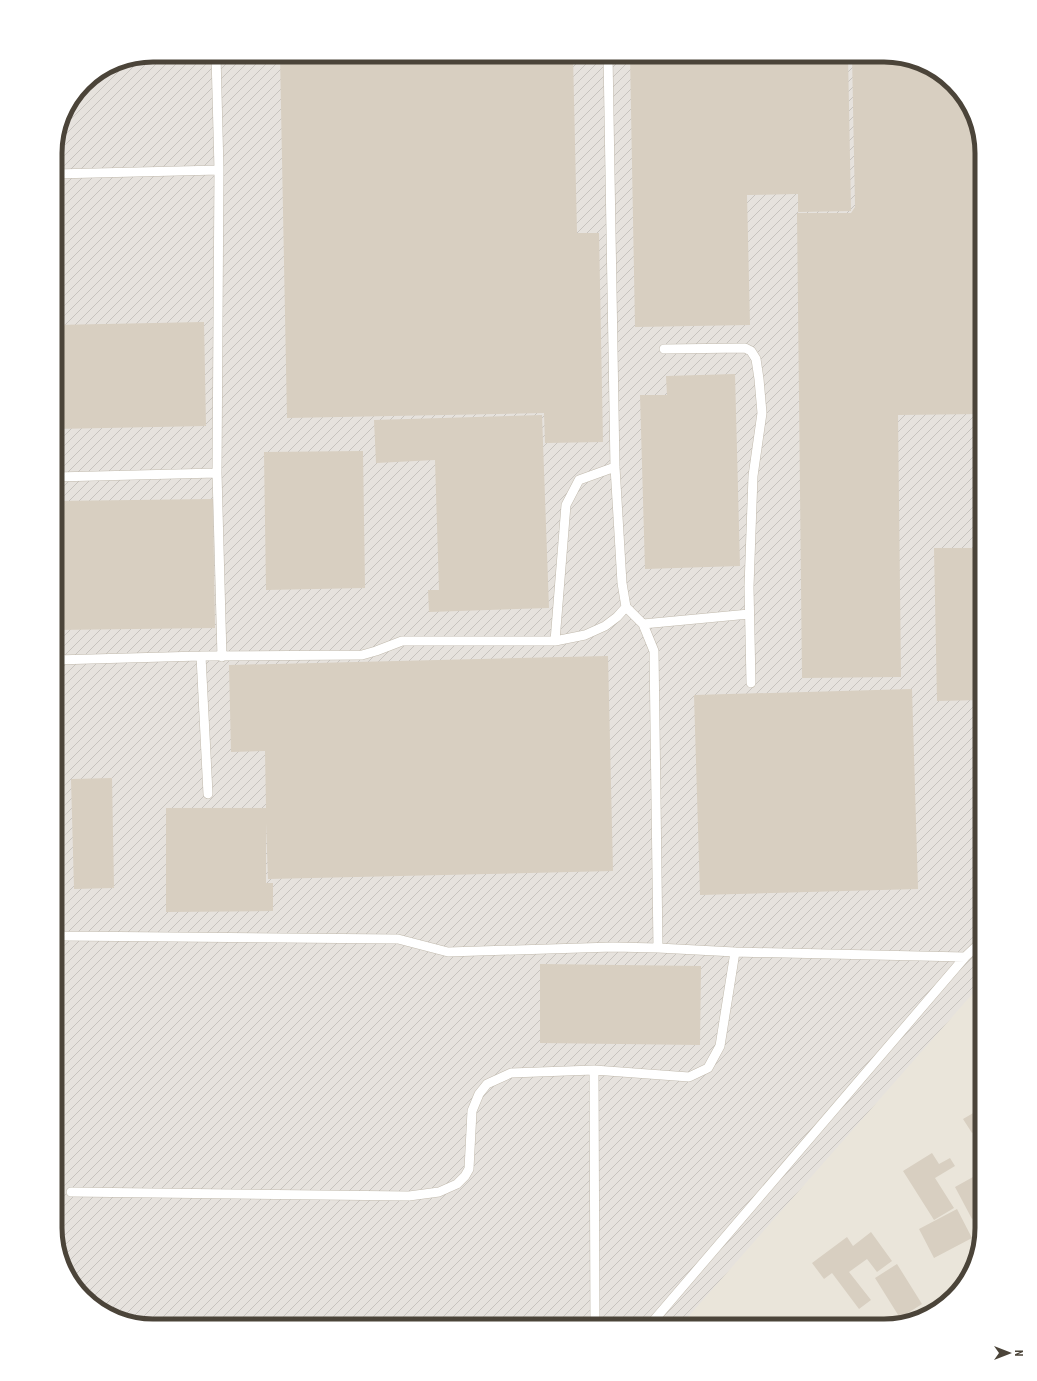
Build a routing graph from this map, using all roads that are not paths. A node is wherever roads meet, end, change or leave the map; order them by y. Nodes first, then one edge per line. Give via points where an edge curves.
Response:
1 (216, 62) edge
2 (608, 62) edge
3 (218, 170) junction
4 (62, 174) edge
5 (664, 349) dead end
6 (615, 466) junction
7 (217, 473) junction
8 (62, 477) edge
9 (626, 607) junction
10 (749, 614) junction
11 (643, 624) junction
12 (555, 641) junction
13 (201, 656) junction
14 (222, 657) junction
15 (62, 660) edge
16 (751, 683) dead end
17 (208, 794) dead end
18 (62, 935) edge
19 (658, 948) junction
20 (975, 948) edge
21 (735, 952) junction
22 (965, 957) junction
23 (594, 1070) junction
24 (70, 1192) dead end
25 (595, 1319) edge
26 (655, 1319) edge

1 - 3 lane
2 - 6 lane
3 - 4 lane
3 - 7 lane
5 - 10 lane via 745,348 751,351 756,359 762,413 753,476
6 - 9 lane via 622,583
6 - 12 lane via 580,480 566,505
7 - 8 lane
7 - 14 lane
9 - 11 lane
9 - 12 lane via 605,626 585,635
10 - 11 lane
10 - 16 lane
11 - 19 lane via 654,651
12 - 14 lane via 402,641 362,655
13 - 14 lane
13 - 15 lane
13 - 17 lane
18 - 19 lane via 398,939 448,952
19 - 21 lane
20 - 22 lane
21 - 22 lane
21 - 23 lane via 720,1046 708,1068 689,1077
22 - 26 lane
23 - 24 lane via 511,1073 487,1084 479,1094 472,1111 469,1169 457,1184 439,1192 409,1196
23 - 25 lane

